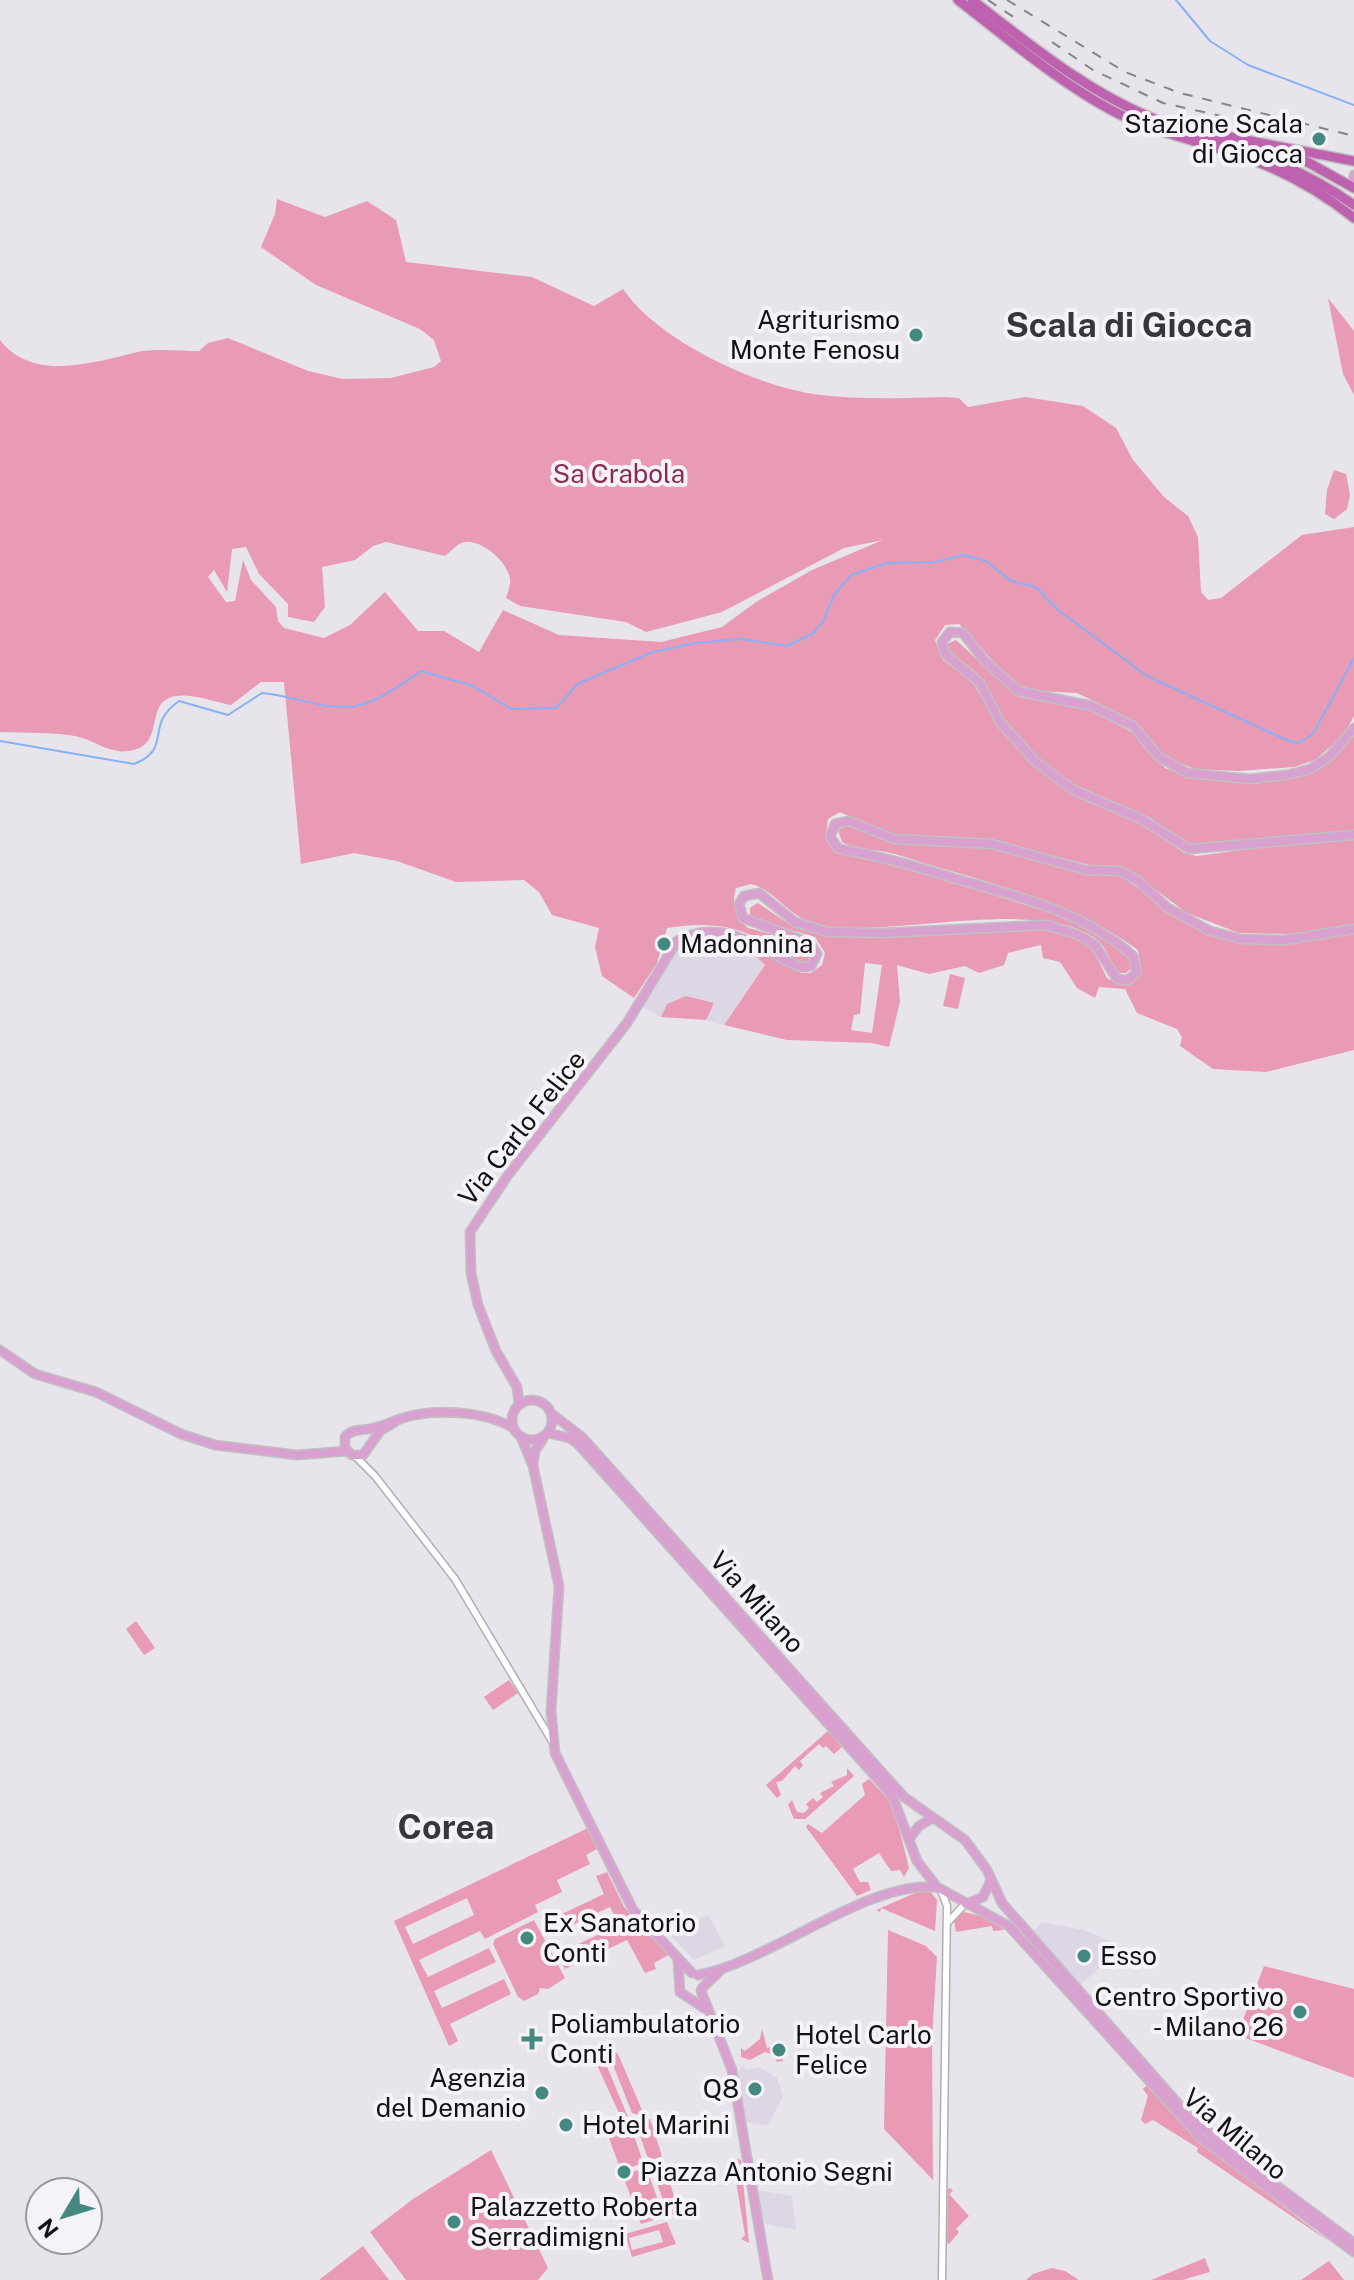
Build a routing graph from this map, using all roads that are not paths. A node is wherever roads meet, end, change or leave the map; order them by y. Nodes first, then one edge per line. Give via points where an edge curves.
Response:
1 (958, 0) edge
2 (972, 0) edge
3 (1190, 131) junction
4 (1283, 150) junction
5 (1354, 161) edge
6 (1354, 175) edge
7 (1354, 185) edge
8 (1354, 205) edge
9 (1354, 218) edge
10 (1354, 728) edge
11 (1354, 835) edge
12 (1354, 929) edge
13 (0, 1350) edge
14 (517, 1387) junction
15 (533, 1399) junction
16 (517, 1405) junction
17 (552, 1414) junction
18 (490, 1417) junction
19 (395, 1422) junction
20 (513, 1428) junction
21 (360, 1430) junction
22 (546, 1434) junction
23 (521, 1437) junction
24 (370, 1441) junction
25 (349, 1449) junction
26 (366, 1453) junction
27 (533, 1466) junction
28 (375, 1476) junction
29 (552, 1741) junction
30 (931, 1819) junction
31 (909, 1839) junction
32 (917, 1861) junction
33 (991, 1880) junction
34 (939, 1888) junction
35 (904, 1890) junction
36 (965, 1904) junction
37 (947, 1925) junction
38 (677, 1959) junction
39 (720, 1971) junction
40 (695, 1974) junction
41 (681, 1977) junction
42 (702, 1990) junction
43 (693, 1997) junction
44 (705, 2008) junction
45 (1354, 2243) edge
46 (1354, 2252) edge
47 (768, 2280) edge
48 (942, 2280) edge

1 - 9 highway via 1111,110 1161,132 1259,162 1319,190
2 - 3 highway via 1055,64 1114,101
3 - 4 highway
3 - 8 highway via 1260,153 1320,181
4 - 5 highway
4 - 7 highway
6 - 7 main road
10 - 11 main road via 1329,757 1310,769 1249,779 1187,773 1159,757 1133,726 1092,706 1018,691 963,633 950,632 942,642 945,654 980,683 1000,722 1035,761 1073,790 1143,820 1189,849
12 - 14 main road, Via Carlo Felice via 1285,940 1241,939 1210,931 1168,908 1120,871 1086,870 992,844 894,839 845,820 835,824 830,832 839,849 869,852 1021,897 1085,922 1133,956 1136,974 1117,979 1095,945 1046,925 828,932 795,922 763,895 744,896 739,904 743,918 810,943 817,954 811,966 796,967 754,942 702,931 677,941 587,1078 470,1232 478,1305
13 - 25 main road via 35,1374 96,1392 204,1442 297,1455
14 - 15 main road, Via Carlo Felice
14 - 16 main road, Via Carlo Felice
15 - 16 main road
15 - 17 main road via 545,1403
16 - 18 main road
16 - 20 main road
17 - 22 main road
17 - 30 main road, Via Milano via 582,1437 904,1797
18 - 19 main road via 432,1413
18 - 20 main road
19 - 21 main road
19 - 24 main road
20 - 23 main road
21 - 24 main road
21 - 25 main road via 351,1431
22 - 23 main road via 533,1440
22 - 27 main road
22 - 31 main road, Via Milano via 578,1444 892,1795
23 - 27 main road
24 - 26 main road
25 - 26 main road
25 - 28 street
26 - 28 street
27 - 29 main road via 559,1586
28 - 29 street via 462,1590
29 - 38 main road via 633,1910
30 - 31 main road
30 - 33 main road, Via Milano via 965,1840
31 - 32 main road, Via Milano
32 - 34 main road, Via Milano
32 - 35 main road via 916,1879
33 - 36 main road via 983,1897
33 - 45 main road, Via Milano via 1002,1903 1187,2114
34 - 35 main road
34 - 36 main road, Via Milano
34 - 37 street via 947,1906
35 - 39 main road via 837,1915
36 - 37 street
36 - 46 main road, Via Milano via 1009,1926 1201,2138
37 - 48 street
38 - 40 main road
38 - 41 main road
39 - 40 main road
39 - 42 main road
40 - 41 main road
40 - 42 main road
41 - 43 main road via 680,1992
42 - 43 main road
42 - 44 main road
43 - 44 main road
44 - 47 main road via 732,2070

